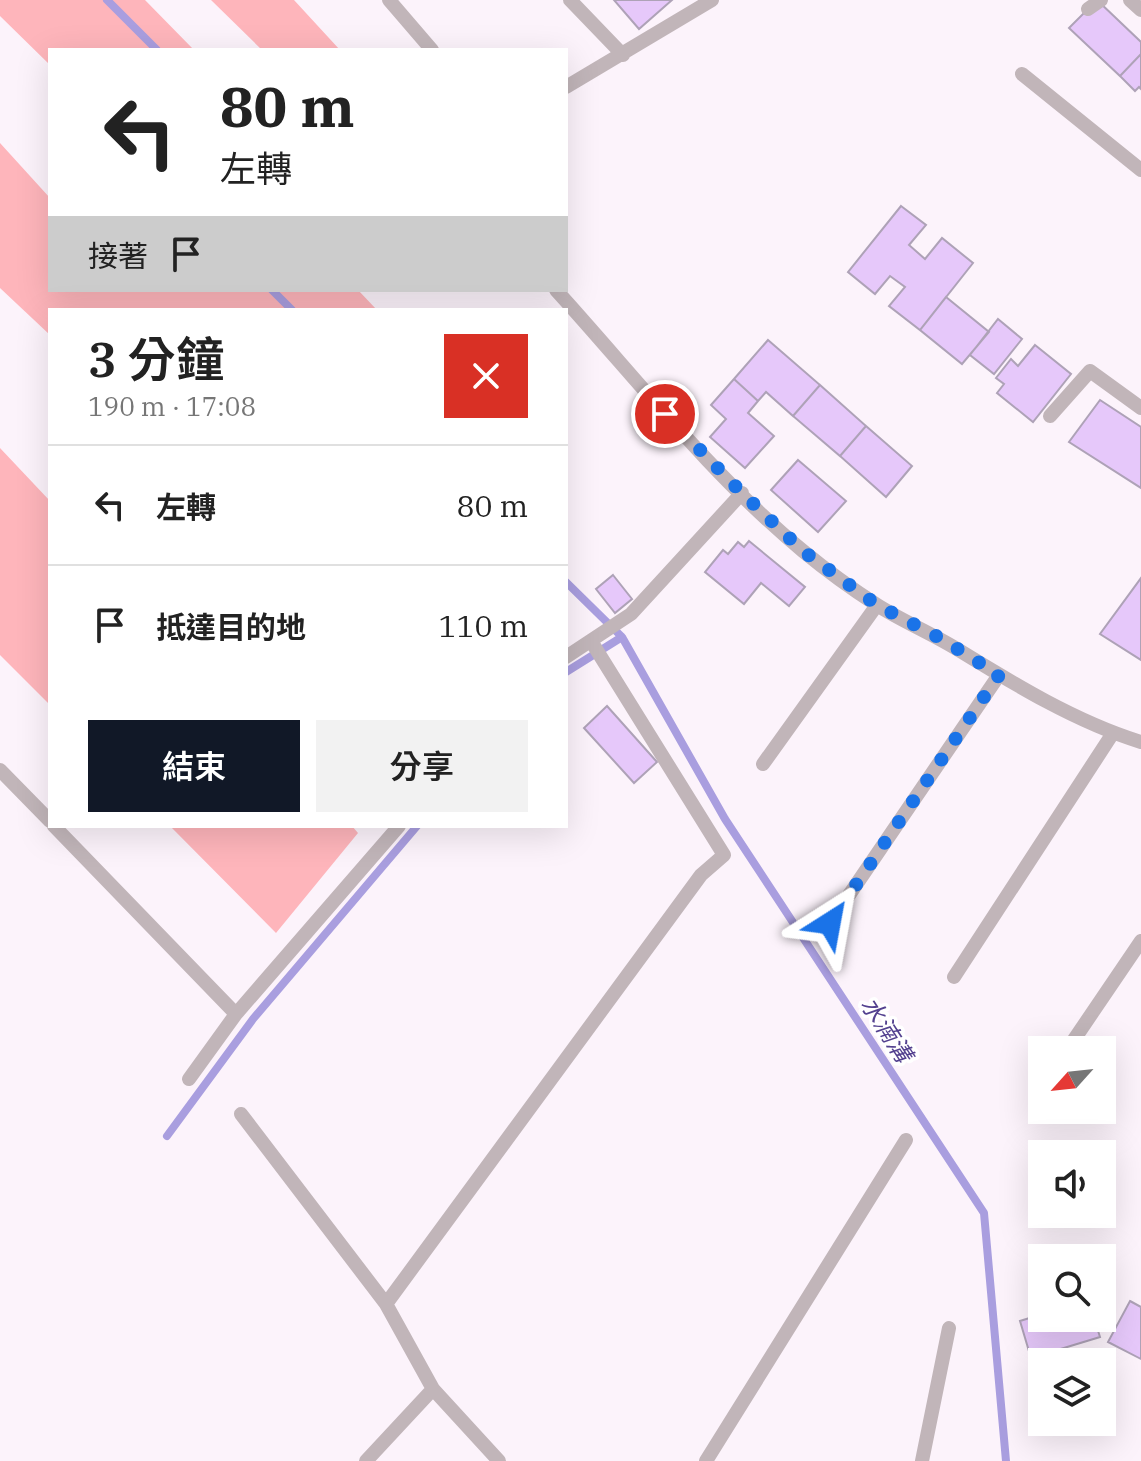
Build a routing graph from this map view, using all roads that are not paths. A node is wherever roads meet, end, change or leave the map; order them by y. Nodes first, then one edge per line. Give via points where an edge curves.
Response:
1 (389, 0) edge
2 (570, 0) edge
3 (712, 0) edge
4 (1101, 0) edge
5 (1130, 0) edge
6 (1088, 9) dead end
7 (1141, 10) edge
8 (430, 48) edge
9 (623, 55) junction
10 (1022, 74) dead end
11 (568, 86) edge
12 (1141, 170) edge
13 (558, 292) edge
14 (1141, 408) edge
15 (1050, 416) dead end
16 (742, 493) junction
17 (877, 605) junction
18 (591, 641) junction
19 (568, 656) edge
20 (999, 675) junction
21 (1113, 733) junction
22 (1141, 742) edge
23 (763, 764) dead end
24 (0, 770) edge
25 (48, 819) edge
26 (56, 828) edge
27 (397, 828) edge
28 (830, 923) dead end
29 (1141, 941) edge
30 (954, 977) dead end
31 (236, 1014) junction
32 (1077, 1036) edge
33 (189, 1079) dead end
34 (241, 1114) dead end
35 (906, 1140) dead end
36 (386, 1304) junction
37 (949, 1328) dead end
38 (433, 1389) junction
39 (366, 1461) edge
40 (499, 1461) edge
41 (706, 1461) edge
42 (922, 1461) edge

1 - 8 lane
2 - 9 lane
3 - 9 lane
4 - 6 lane
5 - 7 lane
9 - 11 lane
10 - 12 lane
13 - 16 lane
14 - 15 lane via 1090,371
16 - 17 lane via 803,551
16 - 18 lane via 631,614
17 - 20 lane
17 - 23 lane
18 - 19 lane
18 - 36 lane via 724,855 701,875
20 - 21 lane
20 - 28 lane
21 - 22 lane
21 - 30 lane
24 - 25 lane
26 - 31 lane
27 - 31 lane
29 - 32 lane
31 - 33 lane
34 - 36 lane
35 - 41 lane
36 - 38 lane
37 - 42 lane
38 - 39 lane
38 - 40 lane

